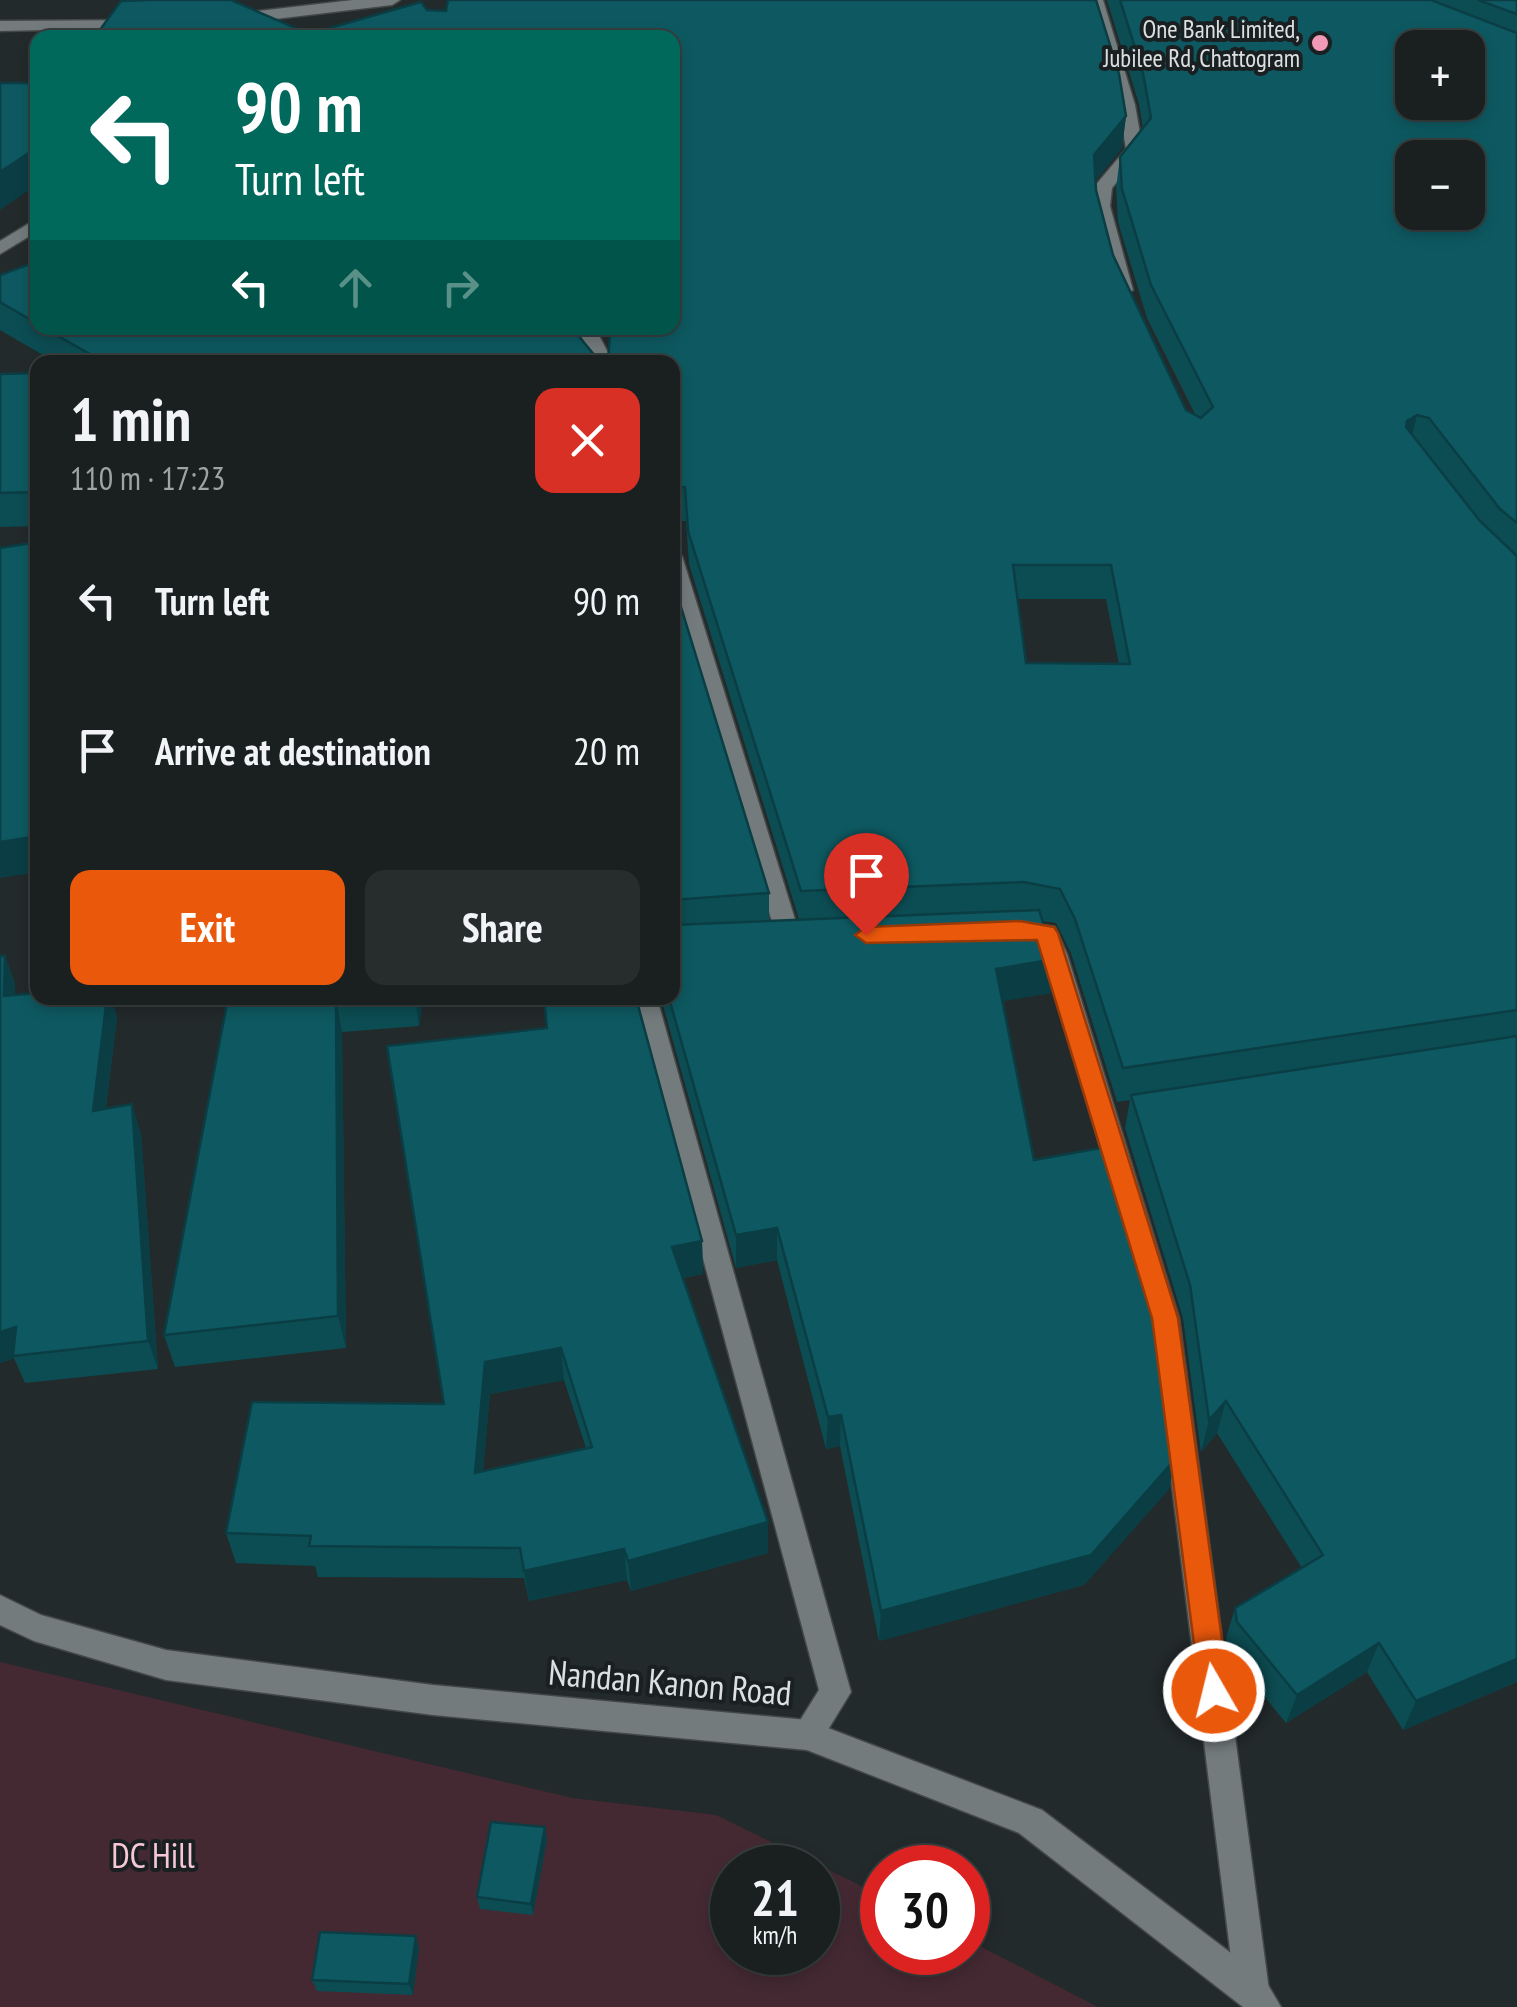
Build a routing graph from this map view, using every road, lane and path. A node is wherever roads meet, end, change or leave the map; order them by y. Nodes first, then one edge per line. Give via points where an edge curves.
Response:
1 (392, 0) edge
2 (1095, 0) edge
3 (217, 21) edge
4 (158, 22) edge
5 (0, 26) edge
6 (30, 229) edge
7 (0, 250) edge
8 (1134, 312) edge
9 (680, 583) edge
10 (981, 931) edge
11 (828, 936) edge
12 (647, 1005) edge
13 (1140, 1112) edge
14 (1102, 1118) junction
15 (0, 1609) edge
16 (807, 1735) junction
17 (1258, 1998) edge

1 - 3 street
2 - 8 street via 1134,150 1103,187 1101,206
4 - 5 street
6 - 7 street
9 - 11 street via 779,939
10 - 14 street via 1046,933
12 - 16 street via 835,1692
13 - 14 street
14 - 17 street via 1165,1318
15 - 16 street, Nandan Kanon Road via 34,1627 166,1665 433,1700
16 - 17 street, Nandan Kanon Road via 1030,1821

